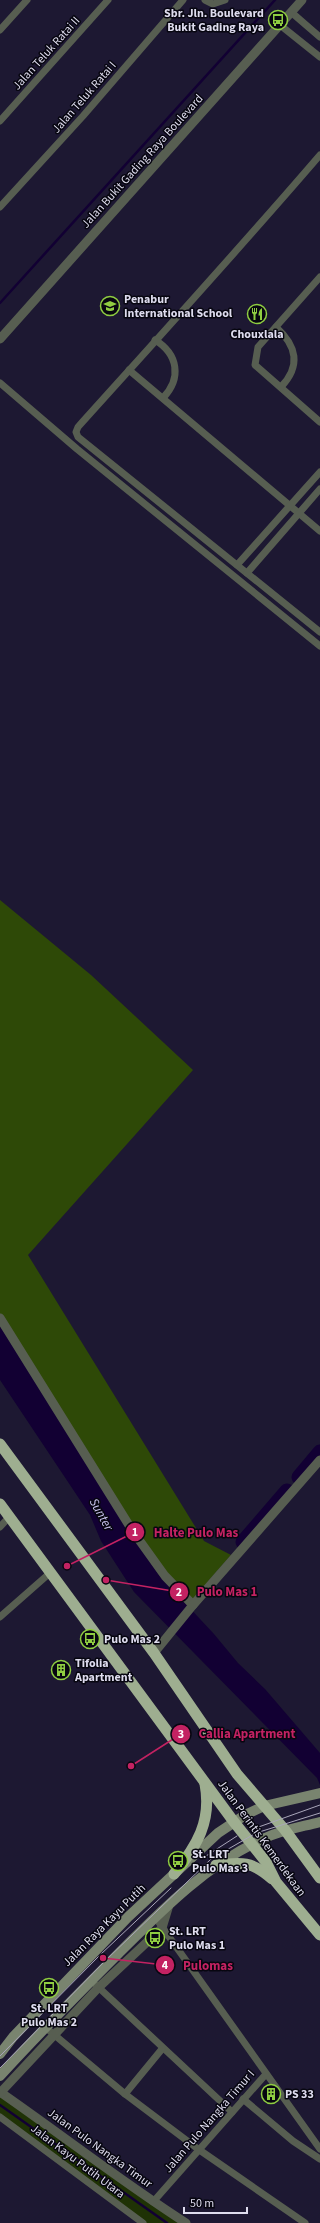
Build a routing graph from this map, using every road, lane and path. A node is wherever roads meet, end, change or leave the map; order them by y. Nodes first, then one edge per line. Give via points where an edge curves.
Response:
1 (27, 0) edge
2 (108, 0) edge
3 (183, 0) edge
4 (205, 0) edge
5 (225, 0) edge
6 (302, 0) edge
7 (291, 12) junction
8 (280, 25) junction
9 (0, 30) edge
10 (320, 36) edge
11 (320, 57) edge
12 (0, 121) edge
13 (320, 155) edge
14 (0, 207) edge
15 (320, 277) edge
16 (276, 328) junction
17 (0, 339) edge
18 (155, 340) junction
19 (129, 370) junction
20 (0, 383) edge
21 (281, 387) junction
22 (163, 398) junction
23 (320, 422) edge
24 (320, 472) edge
25 (320, 489) edge
26 (291, 505) junction
27 (299, 512) junction
28 (320, 531) edge
29 (237, 566) junction
30 (247, 573) junction
31 (320, 632) edge
32 (320, 646) edge
33 (0, 1318) edge
34 (0, 1444) edge
35 (320, 1460) edge
36 (0, 1504) edge
37 (10, 1516) junction
38 (0, 1527) edge
39 (51, 1572) junction
40 (191, 1606) junction
41 (0, 1617) edge
42 (154, 1652) junction
43 (204, 1780) junction
44 (316, 1794) edge
45 (264, 1806) junction
46 (234, 1822) junction
47 (320, 1822) edge
48 (285, 1830) junction
49 (252, 1844) junction
50 (216, 1865) junction
51 (174, 1874) junction
52 (319, 1875) edge
53 (276, 1882) junction
54 (168, 1905) junction
55 (155, 1917) junction
56 (162, 1928) junction
57 (320, 1935) edge
58 (95, 1984) junction
59 (45, 2027) junction
60 (53, 2034) junction
61 (162, 2050) junction
62 (0, 2054) edge
63 (266, 2074) junction
64 (0, 2076) edge
65 (0, 2092) edge
66 (126, 2094) junction
67 (243, 2099) junction
68 (232, 2112) junction
69 (0, 2117) edge
70 (198, 2149) junction
71 (320, 2149) edge
72 (320, 2159) edge
73 (153, 2202) junction
74 (143, 2223) edge
75 (186, 2223) edge
76 (305, 2223) edge

1 - 9 street
2 - 12 street, Jalan Teluk Ratai II
3 - 14 street, Jalan Teluk Ratai I
4 - 5 street via 213,4
6 - 7 street, Jalan Bukit Gading Raya Boulevard
7 - 8 street, Jalan Bukit Gading Raya Boulevard
7 - 10 street
8 - 11 street
8 - 17 street, Jalan Bukit Gading Raya Boulevard
13 - 18 street
15 - 16 street
16 - 21 street via 291,345 294,356 291,373
16 - 21 street via 258,347 256,365
18 - 19 street
18 - 22 street via 170,353 176,372 170,391
19 - 22 street
19 - 29 street via 78,427 76,435
20 - 32 street via 77,450
21 - 23 street
22 - 26 street
24 - 26 street
25 - 27 street
26 - 27 street
26 - 29 street
27 - 28 street
27 - 30 street
29 - 30 street
30 - 31 street
33 - 40 street via 132,1530 165,1576
34 - 42 highway, Jalan Perintis Kemerdekaan
35 - 40 street
36 - 37 highway, Jalan Perintis Kemerdekaan
37 - 38 street
37 - 39 highway, Jalan Perintis Kemerdekaan
39 - 41 street
39 - 43 highway, Jalan Perintis Kemerdekaan
40 - 42 street
42 - 45 highway, Jalan Perintis Kemerdekaan via 236,1774
43 - 46 highway, Jalan Perintis Kemerdekaan
43 - 51 highway via 208,1801 204,1823 194,1846
44 - 45 main road, Jalan Raya Kayu Putih
45 - 46 main road, Jalan Raya Kayu Putih
45 - 48 highway, Jalan Perintis Kemerdekaan
46 - 49 highway, Jalan Perintis Kemerdekaan
46 - 51 main road, Jalan Raya Kayu Putih
47 - 48 main road
48 - 49 main road
48 - 52 highway, Jalan Perintis Kemerdekaan
49 - 50 main road
49 - 53 highway, Jalan Perintis Kemerdekaan via 266,1862
50 - 53 highway via 237,1862 253,1865
50 - 54 main road
51 - 62 main road, Jalan Raya Kayu Putih via 128,1917 12,2037
53 - 57 highway, Jalan Perintis Kemerdekaan
54 - 55 main road
54 - 56 street
55 - 56 street
55 - 58 main road
56 - 58 street
56 - 63 street
58 - 59 main road
58 - 60 street
58 - 61 street
59 - 60 street
59 - 64 main road
60 - 65 street
60 - 66 street
61 - 66 street
61 - 68 street
63 - 67 street, Jalan Pulo Nangka Timur I
63 - 71 street
65 - 73 street, Jalan Pulo Nangka Timur via 76,2144
66 - 70 street
67 - 68 street, Jalan Pulo Nangka Timur I
67 - 72 street via 293,2141
68 - 70 street, Jalan Pulo Nangka Timur I
69 - 74 street, Jalan Kayu Putih Utara
70 - 73 street, Jalan Pulo Nangka Timur I
70 - 76 street
73 - 75 street, Jalan Pulo Nangka Timur

